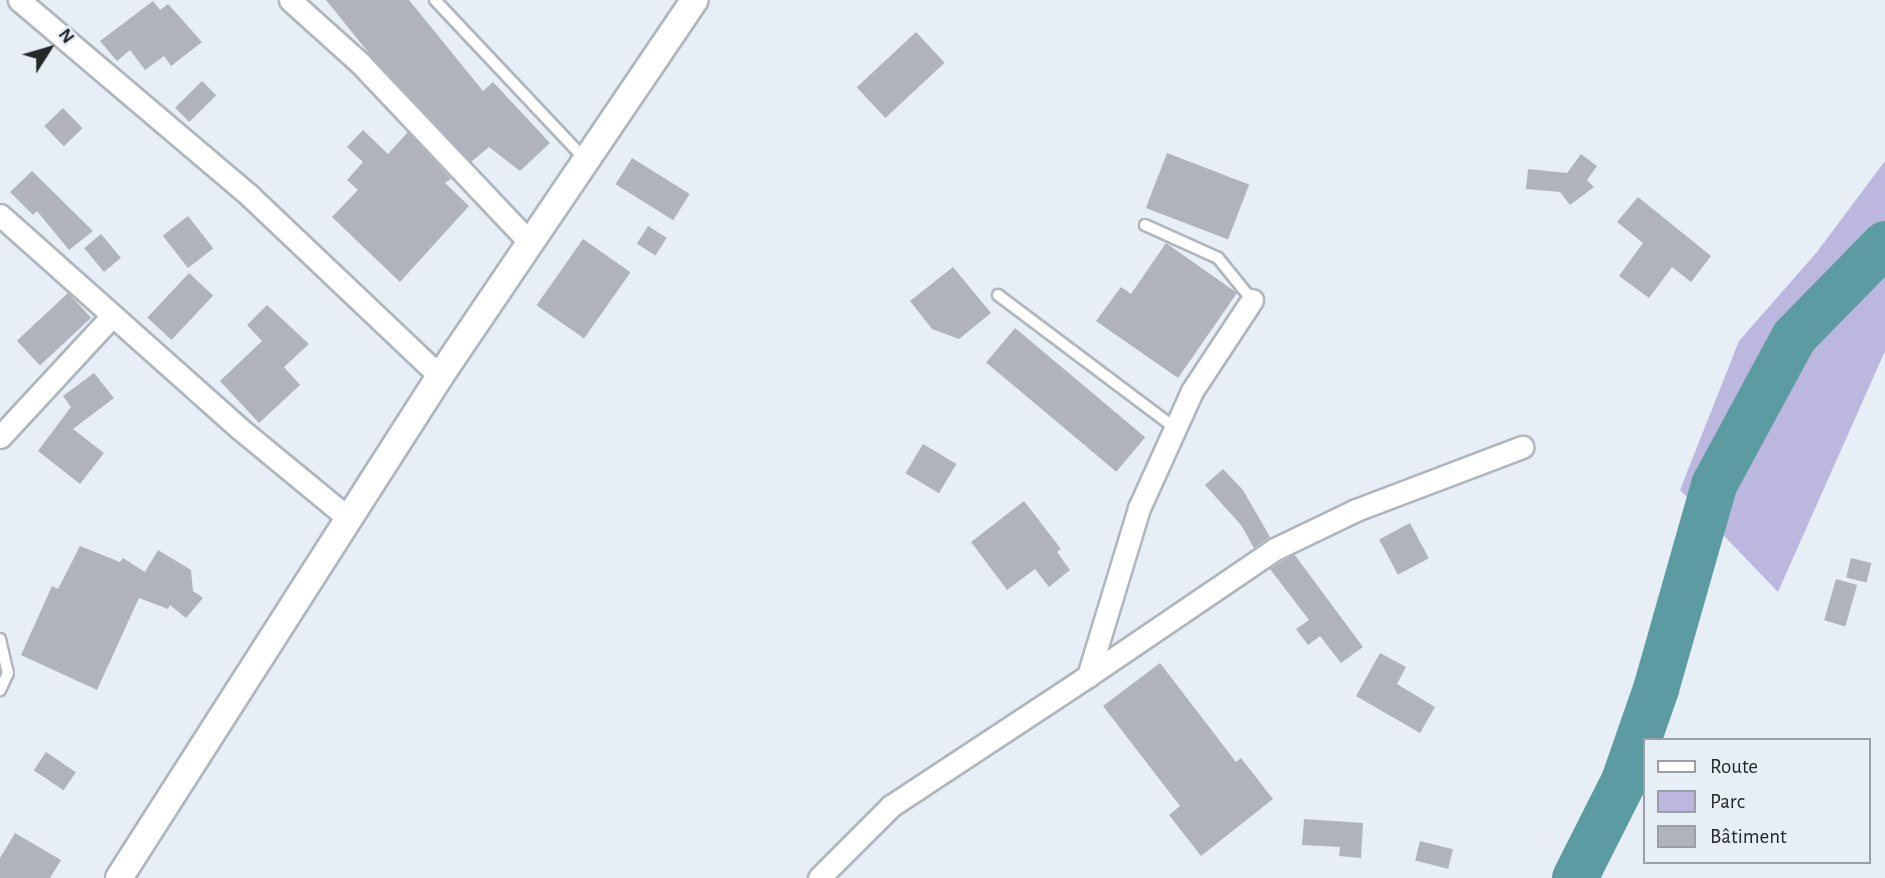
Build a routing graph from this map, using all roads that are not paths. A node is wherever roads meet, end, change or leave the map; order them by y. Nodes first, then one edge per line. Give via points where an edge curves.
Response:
1 (19, 0) edge
2 (290, 0) edge
3 (435, 0) edge
4 (695, 0) edge
5 (585, 159) junction
6 (0, 215) edge
7 (1145, 225) dead end
8 (530, 243) junction
9 (998, 295) dead end
10 (1252, 300) joint
11 (112, 316) junction
12 (440, 376) junction
13 (1175, 428) junction
14 (0, 437) edge
15 (1522, 447) dead end
16 (348, 518) junction
17 (0, 639) edge
18 (1088, 676) junction
19 (0, 690) edge
20 (119, 878) edge
21 (819, 878) edge

1 - 12 street via 250,197
2 - 8 street via 360,63
3 - 5 lane
4 - 5 street
5 - 8 street
6 - 11 street
7 - 10 lane via 1218,258
8 - 12 street
9 - 13 lane
10 - 13 street via 1192,391
11 - 14 street
11 - 16 street
12 - 16 street
13 - 18 street via 1139,508
15 - 18 street via 1356,510 1275,549
16 - 20 street
17 - 19 lane via 8,673
18 - 21 street via 891,806

